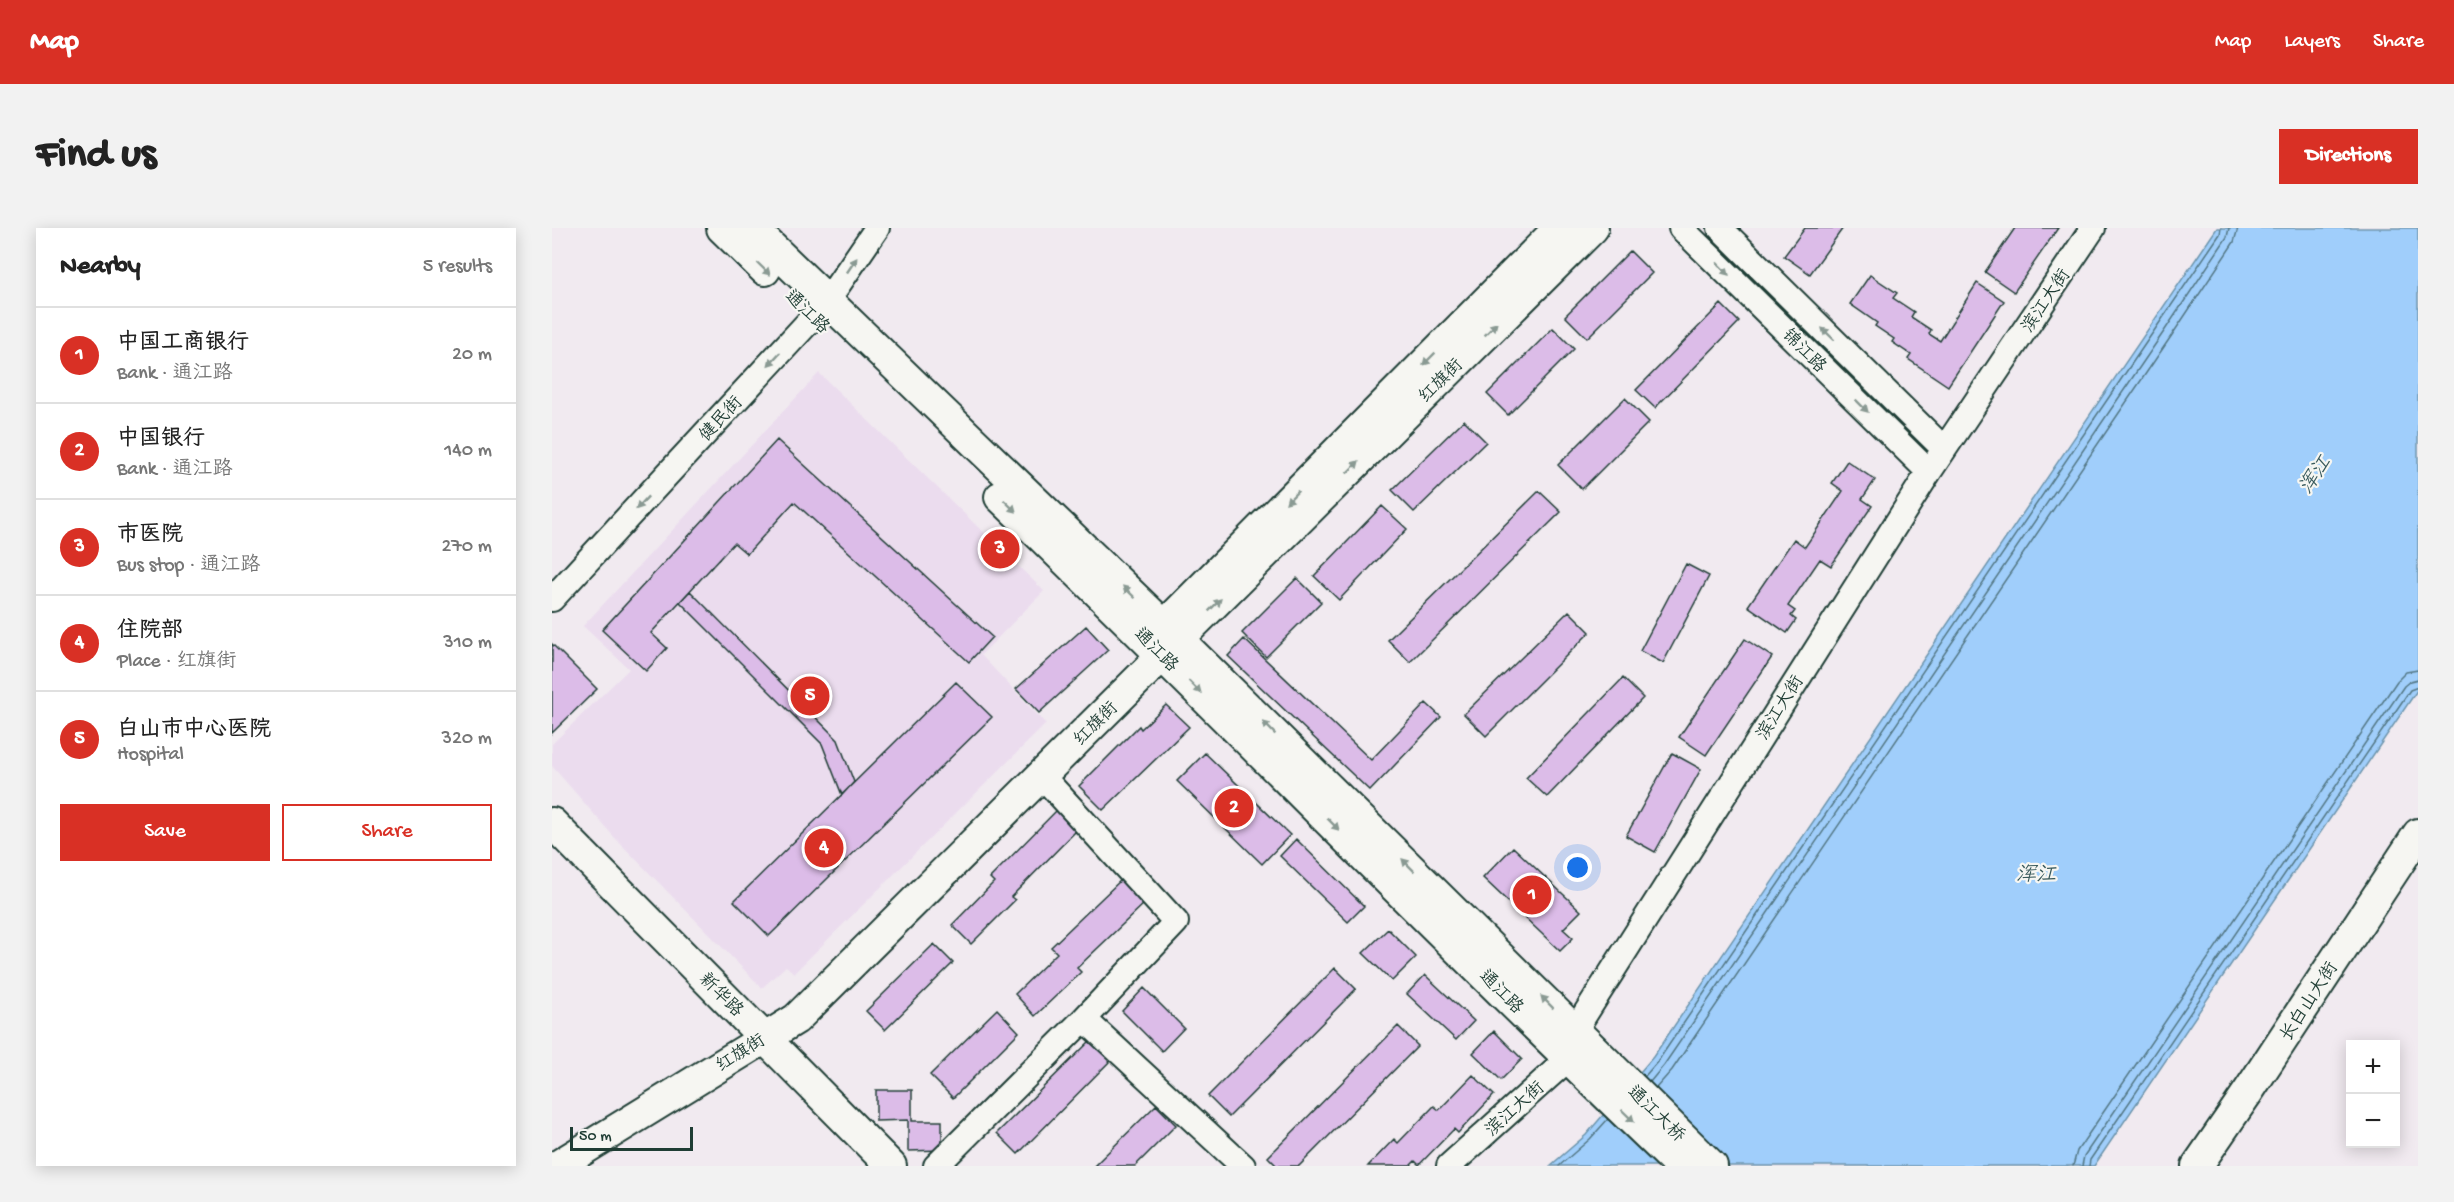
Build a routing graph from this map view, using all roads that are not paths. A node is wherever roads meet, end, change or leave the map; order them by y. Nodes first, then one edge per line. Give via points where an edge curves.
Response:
1 (722, 228) edge
2 (752, 228) edge
3 (877, 228) edge
4 (1559, 228) edge
5 (1593, 228) edge
6 (1681, 228) edge
7 (1720, 228) edge
8 (2093, 228) edge
9 (820, 309) junction
10 (1944, 448) junction
11 (1929, 472) junction
12 (552, 599) edge
13 (1164, 640) junction
14 (1042, 776) junction
15 (552, 823) edge
16 (2417, 846) edge
17 (1084, 1019) junction
18 (765, 1037) junction
19 (1583, 1056) junction
20 (552, 1161) edge
21 (2208, 1164) edge
22 (556, 1166) edge
23 (891, 1166) edge
24 (936, 1166) edge
25 (1244, 1166) edge
26 (1449, 1166) edge
27 (1680, 1166) edge
28 (1712, 1166) edge

1 -> 9 main road, 通江路
2 - 9 main road, 通江路
9 -> 3 street, 健民街
4 -> 13 main road
13 -> 5 main road, 红旗街
6 -> 11 street, 锦江路
10 -> 7 street, 锦江路
8 - 10 street, 滨江大街
9 -> 12 street, 健民街
9 - 13 main road, 通江路
10 - 11 street, 滨江大街
11 - 19 street, 滨江大街
13 - 14 main road, 红旗街
13 - 18 main road via 782,1009
13 - 19 main road, 通江路
14 - 17 street via 1176,921
14 - 18 main road, 红旗街 via 796,1019
15 - 18 main road, 新华路
16 - 21 main road, 长白山大街
17 - 24 street
17 - 25 street
18 - 22 main road, 红旗街
18 - 23 main road, 新华路
19 - 26 street, 滨江大街
19 -> 27 main road, 通江大桥
19 - 28 main road, 通江大桥
20 - 22 street

